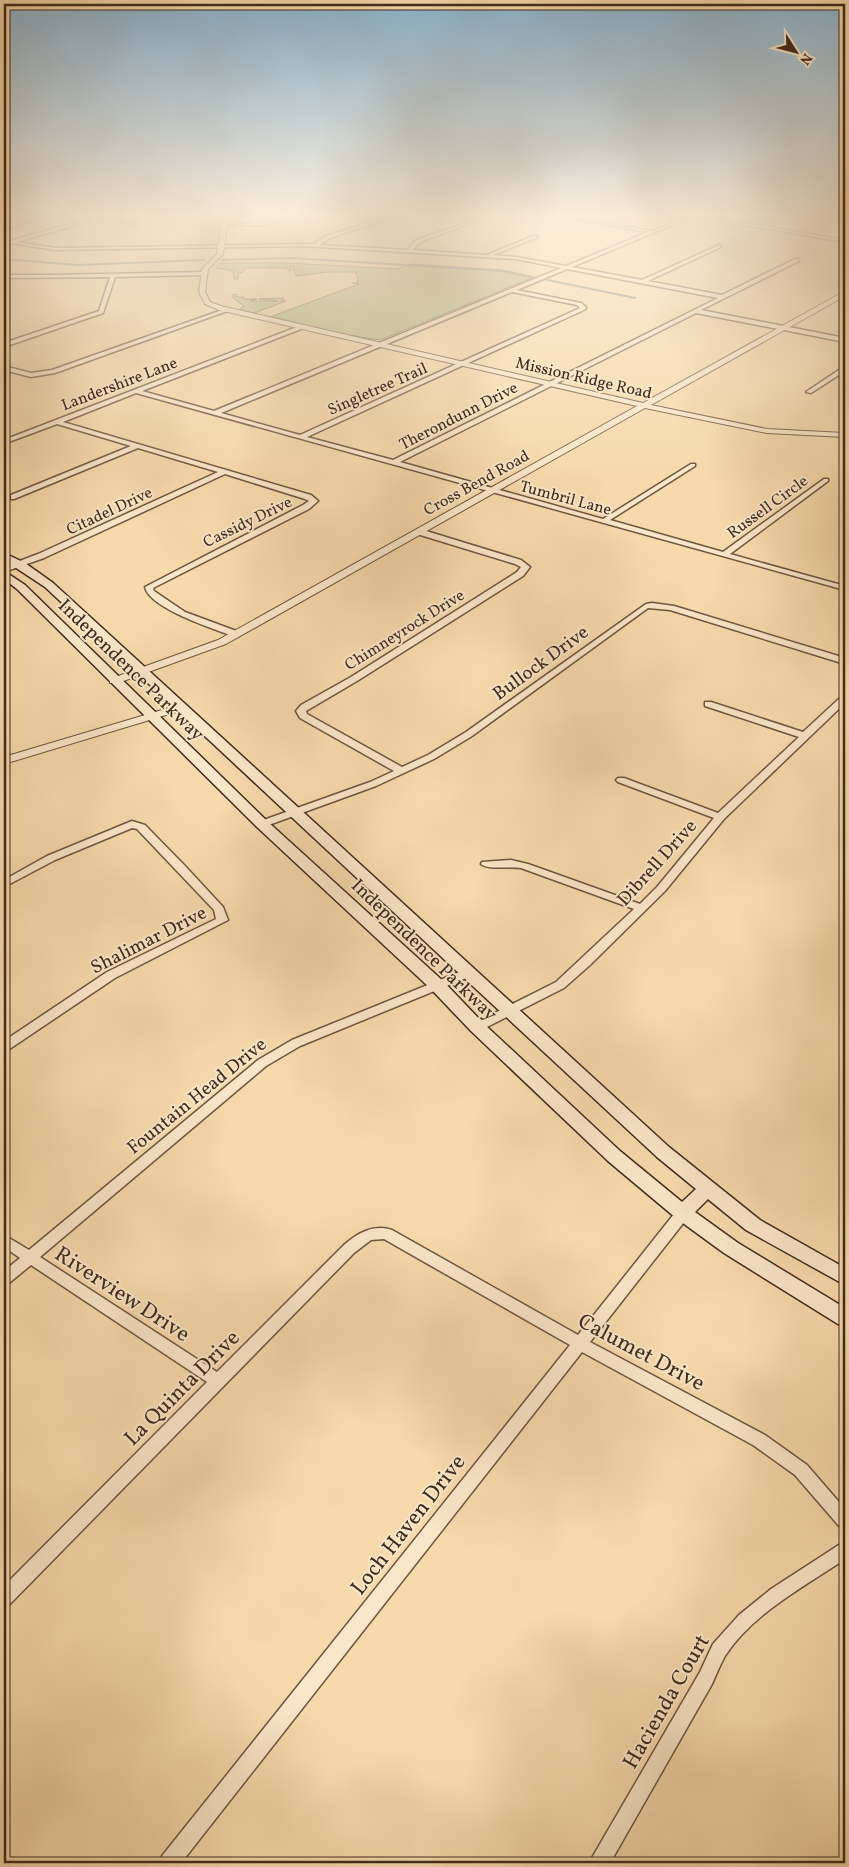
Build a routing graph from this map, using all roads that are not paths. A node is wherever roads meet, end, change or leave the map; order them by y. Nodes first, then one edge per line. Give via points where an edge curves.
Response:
1 (104, 304) edge
2 (211, 304) edge
3 (476, 304) edge
4 (579, 304) edge
5 (709, 304) edge
6 (825, 304) edge
7 (227, 310) junction
8 (696, 311) junction
9 (299, 328) junction
10 (783, 328) junction
11 (845, 340) edge
12 (381, 344) junction
13 (4, 346) edge
14 (463, 363) junction
15 (4, 368) edge
16 (845, 368) edge
17 (550, 384) junction
18 (135, 391) junction
19 (808, 392) dead end
20 (645, 406) junction
21 (215, 413) junction
22 (56, 422) junction
23 (845, 435) edge
24 (301, 437) junction
25 (4, 442) edge
26 (138, 446) junction
27 (393, 463) junction
28 (692, 465) dead end
29 (225, 472) junction
30 (826, 480) dead end
31 (493, 491) junction
32 (14, 497) dead end
33 (604, 522) junction
34 (420, 532) junction
35 (723, 554) junction
36 (4, 556) edge
37 (21, 565) junction
38 (4, 570) edge
39 (4, 574) edge
40 (845, 588) edge
41 (236, 634) junction
42 (845, 661) edge
43 (144, 671) junction
44 (114, 681) junction
45 (845, 698) edge
46 (708, 704) dead end
47 (182, 707) junction
48 (152, 716) junction
49 (805, 736) junction
50 (4, 761) edge
51 (402, 771) junction
52 (621, 780) dead end
53 (295, 812) junction
54 (720, 817) junction
55 (262, 824) junction
56 (486, 864) dead end
57 (4, 884) edge
58 (641, 908) junction
59 (467, 973) junction
60 (438, 985) junction
61 (510, 1012) junction
62 (477, 1027) junction
63 (4, 1047) edge
64 (708, 1188) junction
65 (683, 1213) junction
66 (4, 1240) edge
67 (401, 1242) joint
68 (29, 1257) junction
69 (845, 1277) edge
70 (4, 1279) edge
71 (845, 1318) edge
72 (579, 1343) junction
73 (218, 1381) junction
74 (845, 1521) edge
75 (845, 1549) edge
76 (4, 1598) edge
77 (169, 1863) edge
78 (599, 1863) edge

1 - 13 street via 101,312
2 - 7 street, Mission Ridge Road
3 - 12 street
4 - 14 street, Singletree Trail via 584,308
5 - 8 street, Therondunn Drive
6 - 10 street, Cross Bend Road
7 - 9 street, Mission Ridge Road
7 - 15 street via 53,372 31,375
8 - 10 street
8 - 17 street, Therondunn Drive
9 - 12 street, Mission Ridge Road
9 - 18 street, Landershire Lane
10 - 11 street
10 - 20 street, Cross Bend Road
12 - 14 street, Mission Ridge Road
12 - 21 street
14 - 17 street, Mission Ridge Road
14 - 24 street, Singletree Trail
16 - 19 street
17 - 20 street, Mission Ridge Road
17 - 27 street, Therondunn Drive
18 - 21 street, Tumbril Lane
18 - 22 street, Landershire Lane
20 - 23 street, Mission Ridge Road via 747,428
20 - 31 street, Cross Bend Road
21 - 24 street, Tumbril Lane
22 - 25 street, Landershire Lane
22 - 26 street, Cassidy Drive
24 - 27 street, Tumbril Lane
26 - 29 street, Cassidy Drive
26 - 32 street
27 - 31 street, Tumbril Lane
28 - 33 street
29 - 37 street, Citadel Drive
29 - 41 street, Cassidy Drive via 314,501 149,587 150,592 182,614
30 - 35 street, Russell Circle
31 - 33 street, Tumbril Lane
31 - 34 street, Cross Bend Road
33 - 35 street, Tumbril Lane
34 - 41 street, Cross Bend Road
34 - 51 street, Chimneyrock Drive via 526,567 520,574 354,679 304,706 301,712 304,716
35 - 40 street, Tumbril Lane
36 - 37 main road, Independence Parkway
37 - 38 street, Citadel Drive
37 - 43 main road, Independence Parkway via 49,585
39 - 44 main road, Independence Parkway via 21,587
41 - 43 street, Cross Bend Road via 208,649
42 - 51 street, Bullock Drive via 652,605 641,609 469,734
43 - 44 street, Cross Bend Road
43 - 47 main road, Independence Parkway
44 - 48 main road, Independence Parkway
45 - 49 street, Dibrell Drive
46 - 49 street
47 - 48 street
47 - 53 main road, Independence Parkway
48 - 50 street
48 - 55 main road, Independence Parkway
49 - 54 street, Dibrell Drive
51 - 53 street, Bullock Drive
52 - 54 street
53 - 55 street, Bullock Drive
53 - 59 main road, Independence Parkway
54 - 58 street, Dibrell Drive
55 - 60 main road, Independence Parkway
56 - 58 street via 524,866
57 - 63 street, Shalimar Drive via 50,858 132,824 141,827 182,869 219,909 222,920 111,975
58 - 61 street, Dibrell Drive via 560,985
59 - 60 street, Fountain Head Drive
59 - 61 main road, Independence Parkway
60 - 62 main road, Independence Parkway
60 - 68 street, Fountain Head Drive via 296,1043 262,1063
61 - 62 street, Dibrell Drive
61 - 64 main road, Independence Parkway via 663,1152
62 - 65 main road, Independence Parkway via 614,1156
64 - 65 main road
64 - 69 main road, Independence Parkway via 753,1225
65 - 71 main road, Independence Parkway via 731,1248
65 - 72 street, Loch Haven Drive
66 - 68 street, Riverview Drive
67 - 72 street, Calumet Drive
67 - 73 street, La Quinta Drive via 387,1234 362,1237
68 - 70 street, Fountain Head Drive
68 - 73 street, Riverview Drive
72 - 74 street, Calumet Drive via 759,1440 801,1470
72 - 77 street, Loch Haven Drive
73 - 76 street, La Quinta Drive
75 - 78 street, Hacienda Court via 736,1629 719,1651

